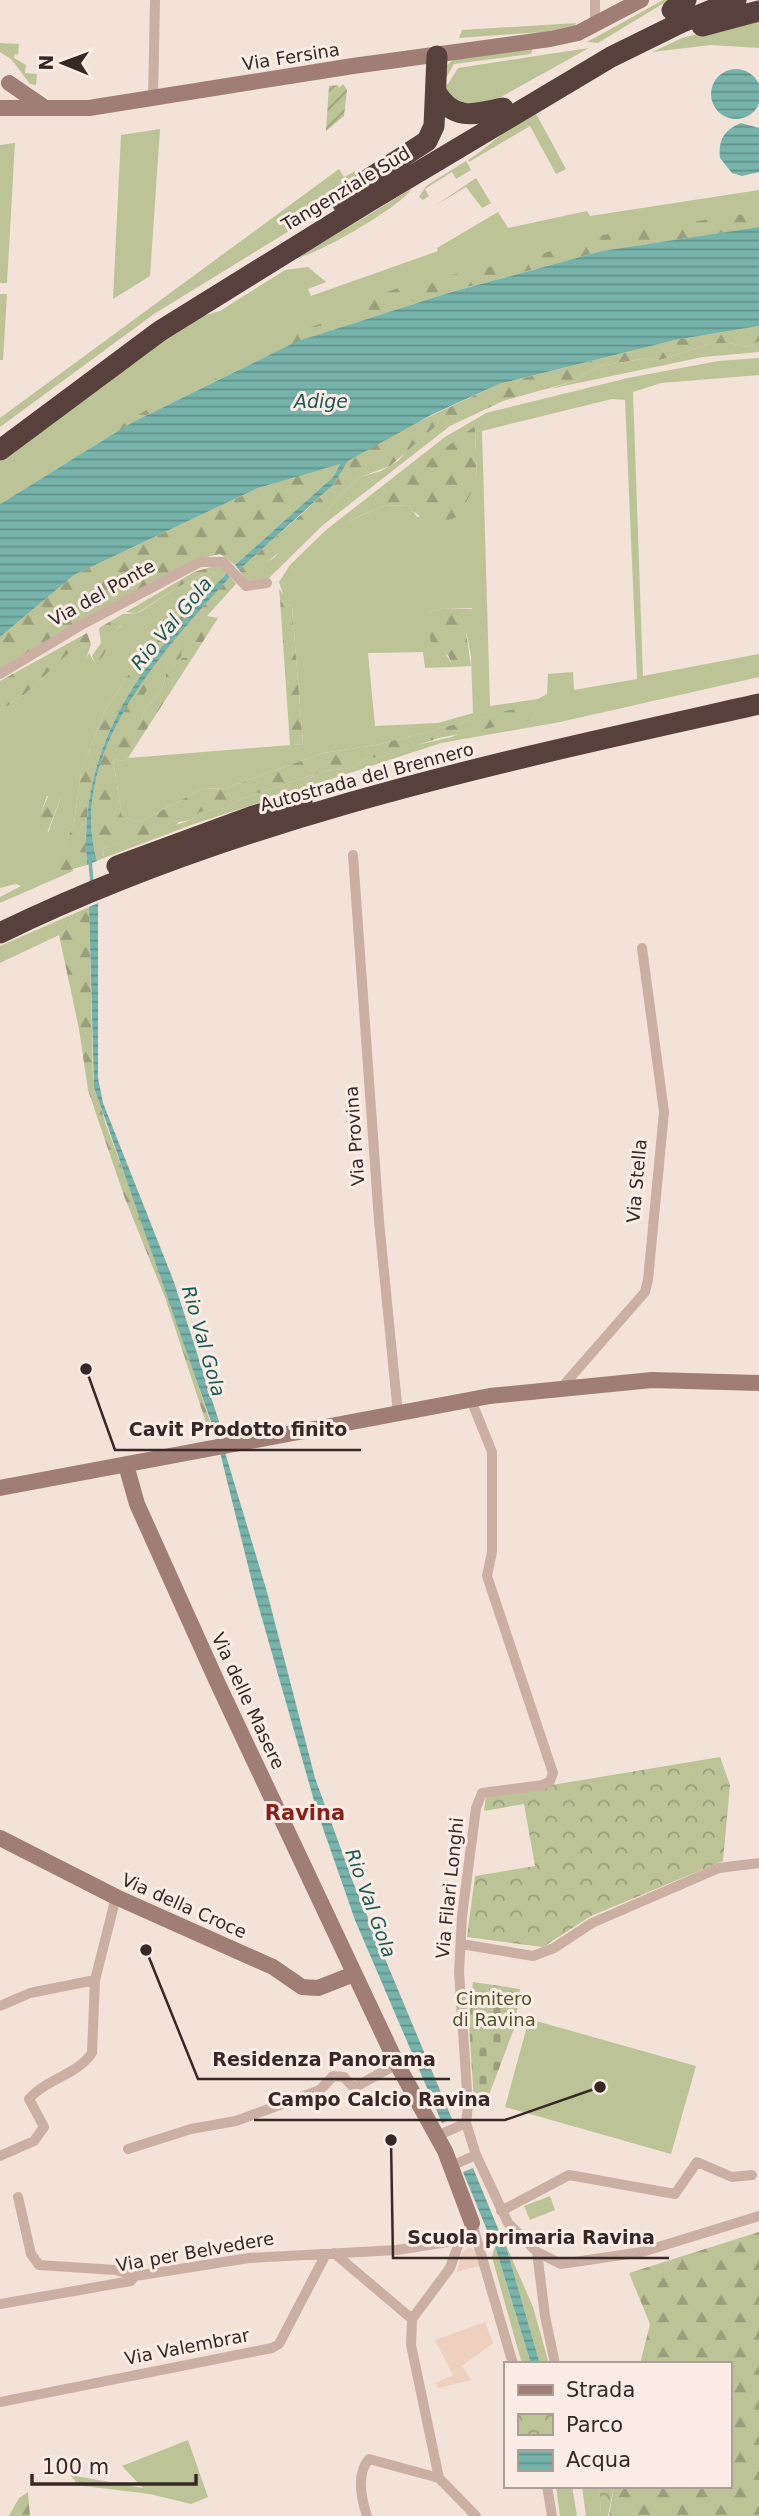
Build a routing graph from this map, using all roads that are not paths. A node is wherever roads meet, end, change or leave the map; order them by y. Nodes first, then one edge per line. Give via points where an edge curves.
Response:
1 (155, 0) edge
2 (595, 0) edge
3 (641, 0) edge
4 (697, 0) edge
5 (736, 0) edge
6 (679, 5) edge
7 (759, 11) edge
8 (595, 25) junction
9 (642, 41) junction
10 (436, 56) junction
11 (4, 76) edge
12 (436, 92) junction
13 (153, 99) junction
14 (0, 107) edge
15 (46, 108) junction
16 (503, 108) junction
17 (490, 129) junction
18 (417, 191) dead end
19 (343, 204) junction
20 (300, 262) dead end
21 (183, 316) junction
22 (0, 435) edge
23 (0, 450) edge
24 (267, 583) dead end
25 (0, 674) edge
26 (759, 690) edge
27 (759, 704) edge
28 (353, 855) dead end
29 (104, 879) junction
30 (73, 892) junction
31 (0, 917) edge
32 (0, 933) edge
33 (642, 948) dead end
34 (759, 1383) edge
35 (562, 1387) junction
36 (471, 1400) junction
37 (398, 1414) junction
38 (126, 1465) junction
39 (0, 1488) edge
40 (0, 1838) edge
41 (759, 1863) edge
42 (116, 1897) junction
43 (461, 1944) junction
44 (354, 1974) junction
45 (95, 1980) junction
46 (0, 2006) edge
47 (397, 2064) junction
48 (451, 2130) junction
49 (128, 2149) dead end
50 (0, 2156) edge
51 (464, 2161) junction
52 (752, 2175) dead end
53 (18, 2197) dead end
54 (501, 2211) junction
55 (759, 2216) edge
56 (472, 2223) junction
57 (460, 2241) junction
58 (537, 2252) junction
59 (330, 2253) junction
60 (135, 2276) junction
61 (0, 2304) edge
62 (412, 2319) junction
63 (512, 2362) edge
64 (555, 2362) edge
65 (0, 2402) edge
66 (439, 2478) junction
67 (547, 2488) edge
68 (367, 2516) edge
69 (476, 2516) edge
70 (552, 2516) edge

1 - 13 street
2 - 8 street
3 - 8 street, Via Fersina
4 - 6 highway, Tangenziale Sud
5 - 9 highway, Tangenziale Sud
6 - 16 highway, Tangenziale Sud
7 - 9 highway
8 - 10 street, Via Fersina via 566,37
9 - 17 highway, Tangenziale Sud
10 - 12 highway
10 - 13 street, Via Fersina
11 - 14 street via 8,97
11 - 15 street
12 - 16 highway via 447,108 458,114
12 - 19 highway via 434,126 427,141 364,182
13 - 15 street, Via Fersina via 89,108
14 - 15 street, Via Fersina
16 - 19 highway, Tangenziale Sud
17 - 18 highway
17 - 21 highway, Tangenziale Sud
19 - 22 highway, Tangenziale Sud via 156,320
20 - 21 highway
21 - 23 highway, Tangenziale Sud
24 - 25 street, Via del Ponte via 251,587 226,563 216,559 200,562
26 - 29 highway, Autostrada del Brennero via 371,782 253,816
27 - 29 highway, Autostrada del Brennero via 350,802
28 - 37 street, Via Provina
29 - 30 highway, Autostrada del Brennero
30 - 31 highway, Autostrada del Brennero
30 - 32 highway, Autostrada del Brennero
33 - 35 street, Via Stella via 664,1112 648,1280 645,1292
34 - 35 street via 652,1380
35 - 36 street
36 - 37 street
36 - 43 street, Via Filari Longhi via 492,1452 492,1552 487,1576 553,1773 543,1785 482,1793 476,1808
37 - 38 street
38 - 39 street
38 - 44 street, Via delle Masere via 148,1528
40 - 42 street, Via della Croce
41 - 43 street via 719,1868 592,1923 533,1956
42 - 44 street, Via della Croce via 272,1967 302,1987 318,1989
42 - 45 street
43 - 48 street, Via Filari Longhi via 468,2112
44 - 47 street, Via delle Masere
45 - 46 street via 30,1993
45 - 50 street via 92,2053 86,2062 29,2099 44,2127 40,2136
47 - 48 street, Via delle Masere
47 - 49 street via 357,2086 334,2076 320,2090 236,2121 191,2129
48 - 51 street, Via delle Masere
48 - 51 street, Via Filari Longhi
51 - 54 street, Via Filari Longhi
51 - 56 street, Via delle Masere
52 - 54 street via 732,2177 697,2162 675,2194 569,2175
53 - 60 street via 31,2254 39,2265 116,2270
54 - 58 street, Via Filari Longhi
55 - 58 street via 642,2252 589,2262 561,2264
56 - 57 street
56 - 63 street
57 - 59 street, Via per Belvedere
57 - 62 street via 450,2268
58 - 64 street
59 - 60 street, Via per Belvedere via 249,2258
59 - 62 street
59 - 65 street, Via Valembrar via 279,2344 272,2348
60 - 61 street, Via per Belvedere via 131,2281
62 - 66 street via 411,2346
66 - 68 street via 369,2459 361,2480
66 - 69 street
67 - 70 street

